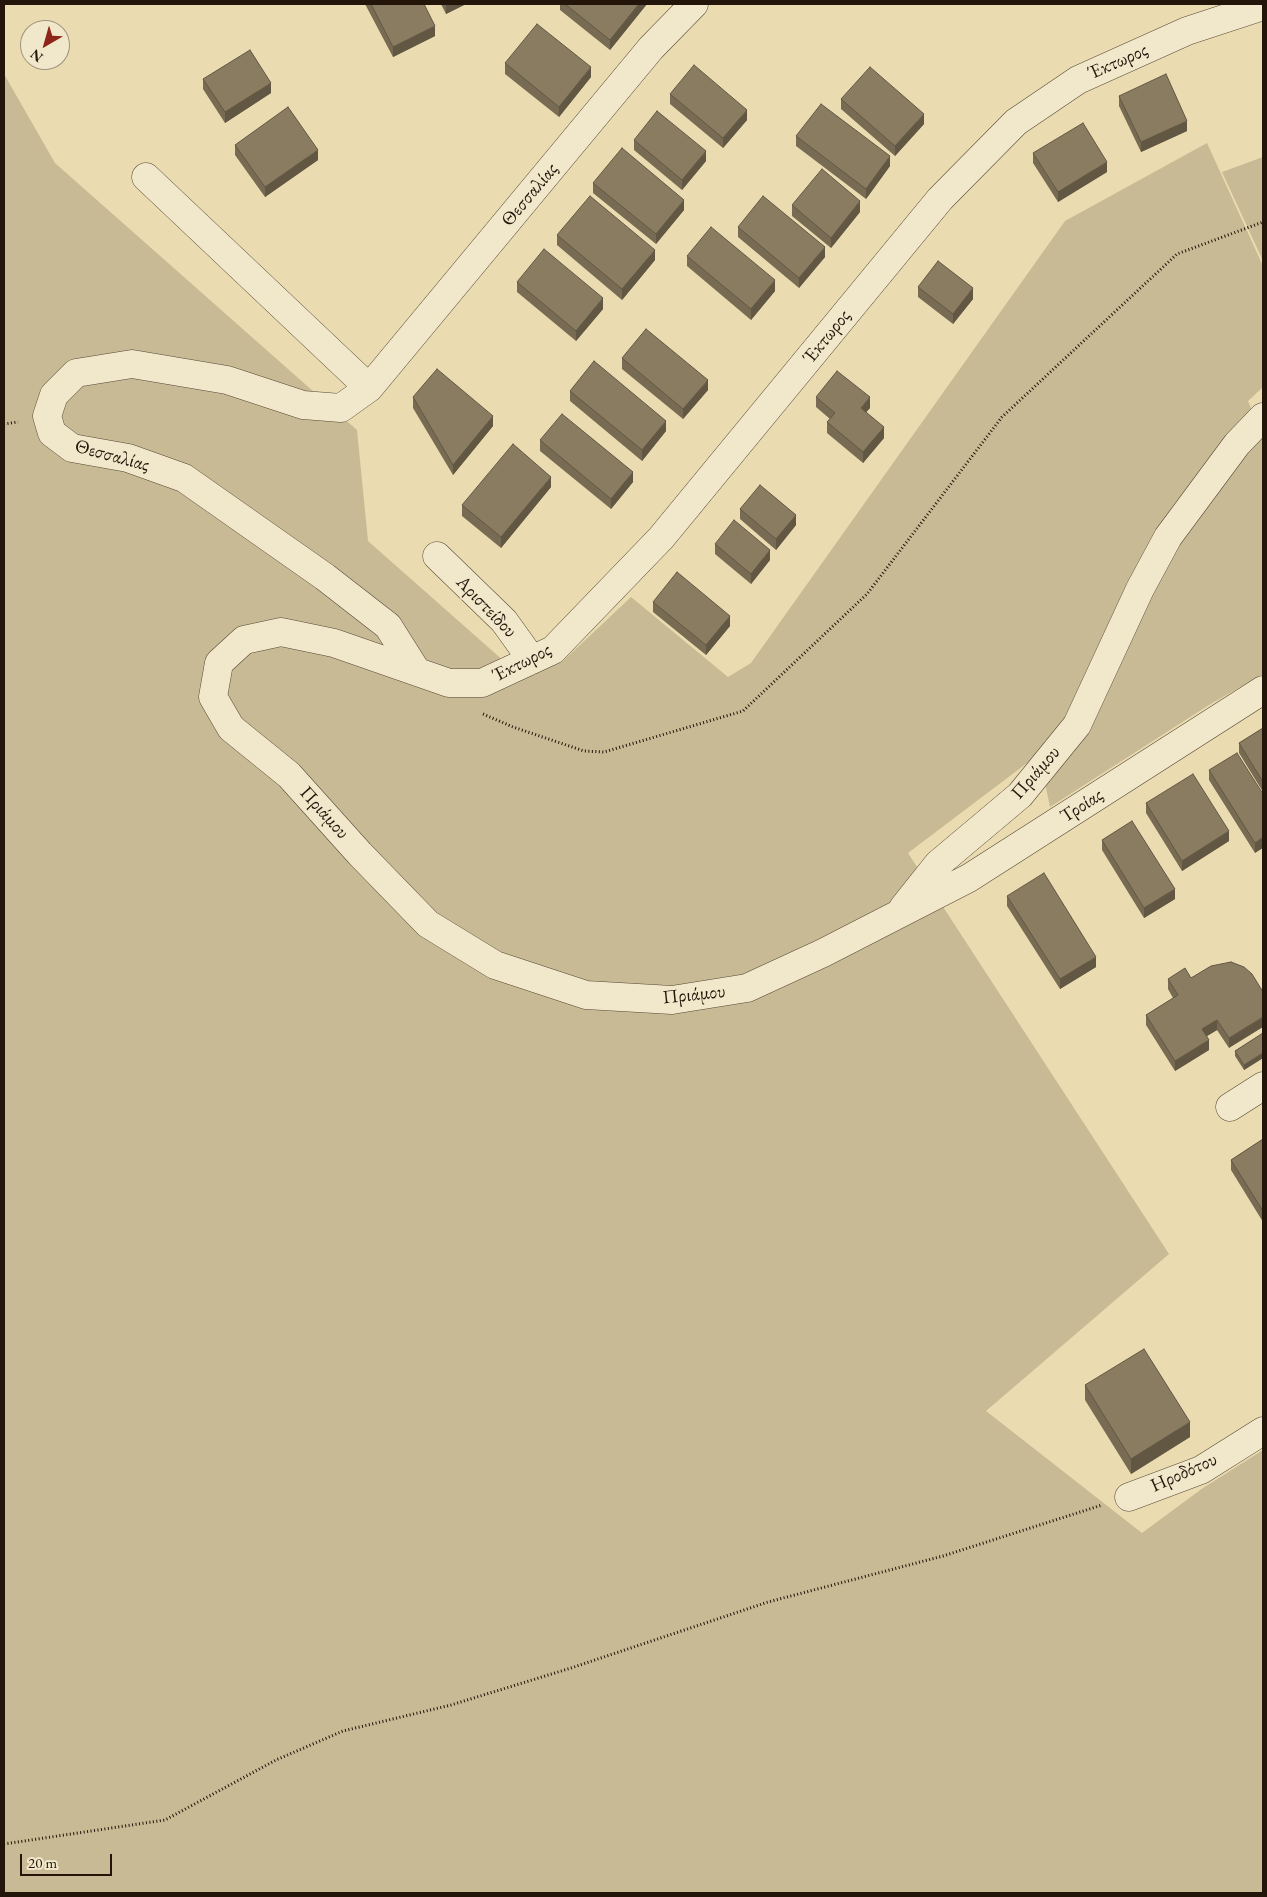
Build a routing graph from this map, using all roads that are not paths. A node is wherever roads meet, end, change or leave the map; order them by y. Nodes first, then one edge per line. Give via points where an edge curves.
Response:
1 (694, 4) edge
2 (1263, 6) edge
3 (146, 178) dead end
4 (369, 388) junction
5 (1263, 417) edge
6 (437, 556) dead end
7 (532, 660) junction
8 (417, 672) junction
9 (1263, 690) edge
10 (897, 915) junction
11 (1263, 1086) edge
12 (1230, 1106) dead end
13 (1263, 1432) edge
14 (1129, 1496) road end

1 - 4 street, Θεσσαλίας via 651,48
2 - 7 street, Έκτωρος via 1187,32 1078,80 1016,122 940,199 661,538 553,650
3 - 4 street
4 - 8 street, Θεσσαλίας via 341,408 303,406 227,380 132,364 76,373 54,395 48,416 52,433 72,448 128,458 184,478 325,577 388,626
5 - 10 street, Πριάμου via 1237,444 1168,537 1077,725 1020,795 938,864
6 - 7 street, Αριστείδου via 504,621
7 - 8 street, Έκτωρος via 482,683 449,683
8 - 10 street, Πριάμου via 334,643 281,632 244,640 219,663 212,697 231,728 288,775 428,924 495,965 586,995 672,1000 747,988
9 - 10 street, Τροίας via 969,878
11 - 12 street
13 - 14 street, Ηροδότου via 1201,1470

